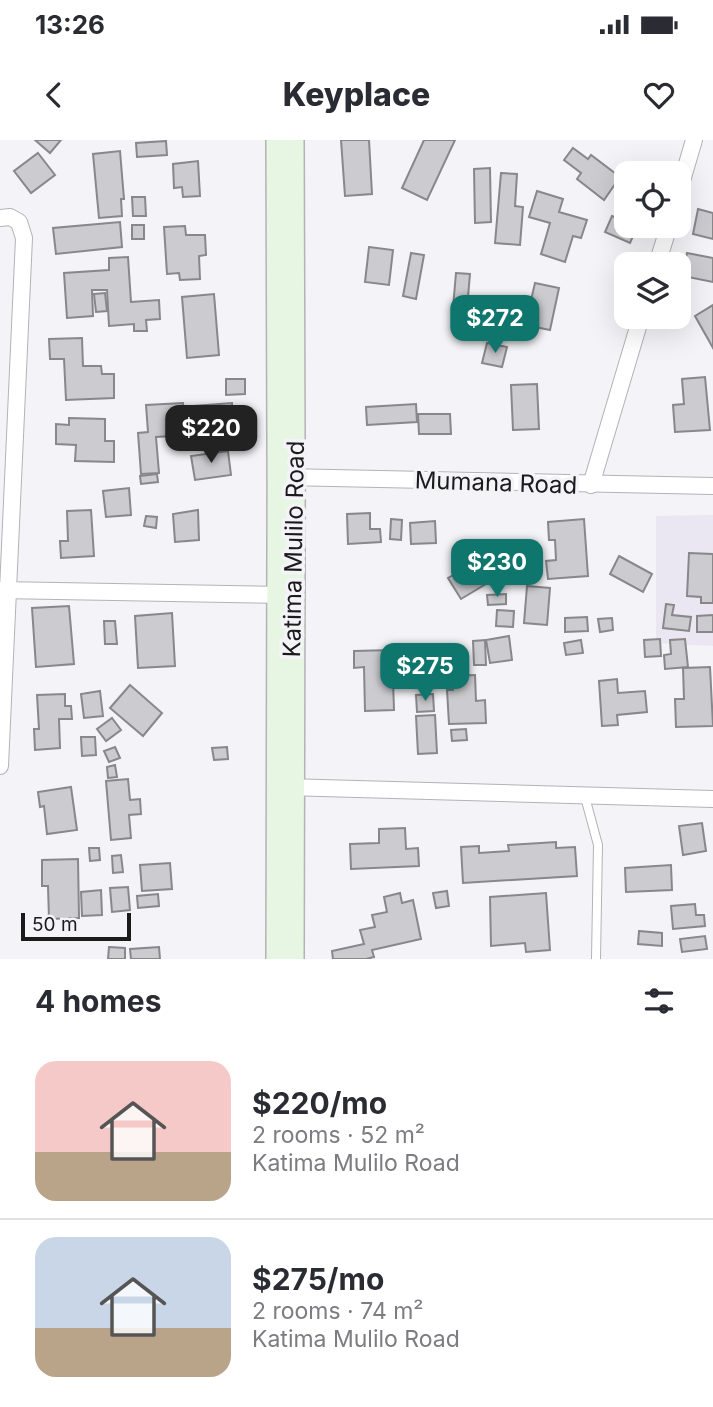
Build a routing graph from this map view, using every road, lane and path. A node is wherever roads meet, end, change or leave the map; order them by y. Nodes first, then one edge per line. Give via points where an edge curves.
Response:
1 (277, 140) edge
2 (293, 140) edge
3 (694, 140) edge
4 (688, 161) edge
5 (0, 218) edge
6 (637, 329) edge
7 (288, 477) junction
8 (591, 485) junction
9 (713, 486) edge
10 (4, 590) edge
11 (285, 595) junction
12 (0, 766) edge
13 (286, 787) junction
14 (585, 797) junction
15 (713, 799) edge
16 (278, 959) edge
17 (293, 959) edge
18 (596, 959) edge

1 - 7 main road, Katima Mulilo Road
2 - 7 main road, Katima Mulilo Road
3 - 4 street
5 - 10 street via 19,222 24,238
6 - 8 street
7 - 8 street, Mumana Road
7 - 11 main road, Katima Mulilo Road
8 - 9 street, Mumana Road
10 - 11 street
10 - 12 street
11 - 13 main road, Katima Mulilo Road
13 - 14 street
13 - 16 main road, Katima Mulilo Road
13 - 17 main road, Katima Mulilo Road
14 - 15 street
14 - 18 lane via 598,845

